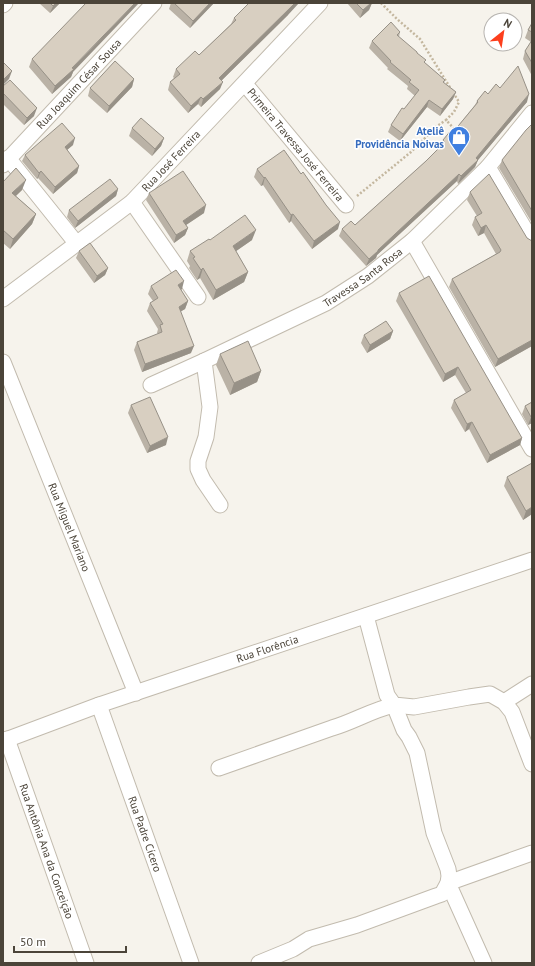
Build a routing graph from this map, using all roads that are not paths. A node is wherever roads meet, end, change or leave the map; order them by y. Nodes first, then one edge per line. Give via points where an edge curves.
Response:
1 (154, 3) edge
2 (320, 3) edge
3 (245, 84) junction
4 (532, 113) edge
5 (6, 161) edge
6 (488, 167) junction
7 (132, 202) junction
8 (346, 205) road end
9 (412, 241) junction
10 (532, 241) edge
11 (77, 244) junction
12 (198, 297) dead end
13 (3, 299) edge
14 (204, 361) junction
15 (3, 362) edge
16 (151, 385) dead end
17 (532, 449) edge
18 (220, 505) dead end
19 (532, 560) edge
20 (366, 616) junction
21 (532, 684) edge
22 (136, 693) junction
23 (504, 702) junction
24 (99, 705) junction
25 (394, 705) junction
26 (5, 740) edge
27 (532, 764) edge
28 (219, 768) dead end
29 (532, 853) edge
30 (448, 884) junction
31 (86, 963) edge
32 (191, 963) edge
33 (259, 963) edge
34 (484, 963) edge

1 - 5 street, Rua Joaquim César Sousa
2 - 3 street, Rua José Ferreira
3 - 7 street, Rua José Ferreira
3 - 8 street, Primeira Travessa José Ferreira
4 - 6 street, Travessa Santa Rosa
5 - 11 street
6 - 9 street, Travessa Santa Rosa
6 - 10 street
7 - 11 street, Rua José Ferreira
7 - 12 street
9 - 14 street, Travessa Santa Rosa via 368,276 326,303
9 - 17 street
11 - 13 street, Rua José Ferreira
14 - 16 street, Travessa Santa Rosa
14 - 18 street via 210,407 198,469
15 - 22 street, Rua Miguel Mariano
19 - 20 street, Rua Florência
20 - 22 street, Rua Florência
20 - 25 street via 387,695
21 - 23 street
22 - 24 street, Rua Florência
23 - 25 street via 490,694 414,707
23 - 27 street via 512,712
24 - 26 street, Rua Florência
24 - 32 street, Rua Padre Cícero
25 - 28 street
25 - 30 street via 417,753 434,833 448,869
26 - 31 street, Rua Antônia Ana da Conceição
29 - 30 street
30 - 33 street via 442,894 357,925 309,939 293,949
30 - 34 street

